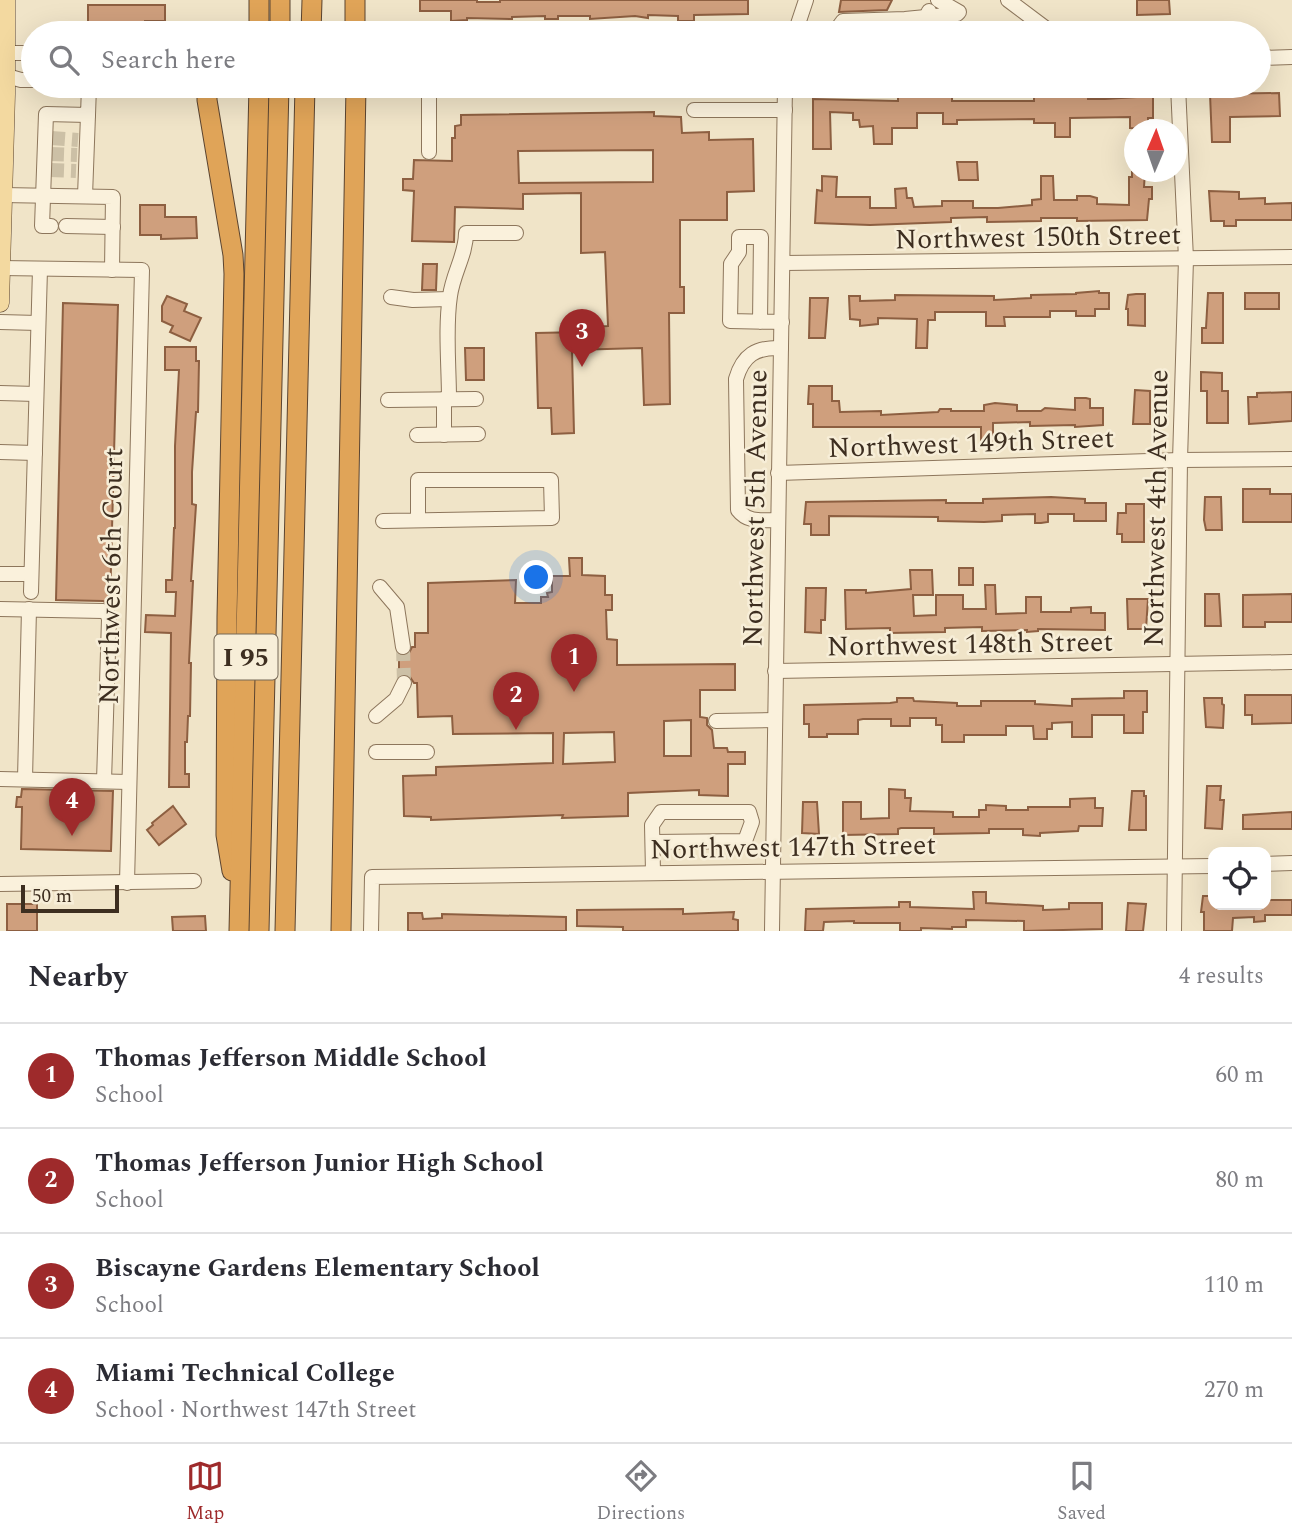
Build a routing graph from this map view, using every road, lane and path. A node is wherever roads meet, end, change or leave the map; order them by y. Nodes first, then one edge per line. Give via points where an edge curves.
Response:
1 (6, 0) edge
2 (259, 0) edge
3 (806, 0) edge
4 (936, 0) edge
5 (1008, 0) edge
6 (280, 3) edge
7 (927, 15) junction
8 (259, 21) edge
9 (280, 21) edge
10 (799, 21) edge
11 (843, 21) edge
12 (924, 21) edge
13 (1036, 21) edge
14 (21, 54) edge
15 (3, 55) edge
16 (1292, 57) edge
17 (1271, 58) edge
18 (3, 75) edge
19 (21, 80) edge
20 (89, 98) edge
21 (206, 98) edge
22 (259, 98) edge
23 (279, 98) edge
24 (306, 98) edge
25 (310, 98) edge
26 (356, 98) edge
27 (429, 98) edge
28 (785, 98) edge
29 (1179, 98) edge
30 (694, 110) dead end
31 (785, 110) junction
32 (88, 115) junction
33 (307, 119) junction
34 (429, 152) dead end
35 (3, 195) junction
36 (43, 196) junction
37 (85, 197) junction
38 (51, 226) dead end
39 (66, 226) dead end
40 (113, 227) junction
41 (516, 233) dead end
42 (1292, 257) edge
43 (1186, 259) junction
44 (784, 263) junction
45 (1, 268) edge
46 (40, 269) junction
47 (112, 270) junction
48 (391, 297) dead end
49 (449, 299) junction
50 (0, 303) edge
51 (0, 322) edge
52 (760, 322) junction
53 (782, 322) junction
54 (38, 323) junction
55 (781, 348) junction
56 (0, 393) edge
57 (36, 394) junction
58 (447, 399) junction
59 (476, 399) dead end
60 (388, 400) dead end
61 (478, 434) dead end
62 (416, 435) dead end
63 (444, 435) junction
64 (0, 452) edge
65 (35, 453) junction
66 (1292, 459) edge
67 (1180, 460) junction
68 (778, 473) junction
69 (418, 520) junction
70 (777, 520) junction
71 (383, 521) dead end
72 (0, 574) edge
73 (32, 574) junction
74 (380, 587) dead end
75 (31, 592) dead end
76 (0, 609) edge
77 (29, 610) junction
78 (403, 647) tunnel mouth
79 (1292, 662) edge
80 (1177, 665) junction
81 (775, 671) junction
82 (404, 683) tunnel mouth
83 (376, 716) dead end
84 (775, 720) junction
85 (716, 721) dead end
86 (376, 752) dead end
87 (427, 752) dead end
88 (0, 779) edge
89 (25, 779) junction
90 (104, 781) junction
91 (129, 782) junction
92 (653, 842) junction
93 (1292, 863) edge
94 (1271, 864) edge
95 (1208, 866) edge
96 (1175, 867) junction
97 (773, 870) junction
98 (653, 872) junction
99 (194, 881) dead end
100 (127, 883) junction
101 (0, 884) edge
102 (239, 926) edge
103 (259, 931) edge
104 (285, 931) edge
105 (341, 931) edge
106 (370, 931) edge
107 (772, 931) edge
108 (1174, 931) edge

1 - 15 main road
2 - 8 highway
3 - 10 street
4 - 7 street
4 - 7 street via 959,12
5 - 13 street
6 - 9 highway
7 - 11 street
7 - 12 street
14 - 15 street
15 - 18 main road
16 - 17 street
18 - 19 street
18 - 35 main road
20 - 32 street
21 - 102 highway via 234,274 226,835
22 - 102 highway, I 95
23 - 103 highway
24 - 33 highway
25 - 33 highway
26 - 105 highway
27 - 34 street
28 - 31 street, Northwest 5th Avenue
29 - 43 street, Northwest 4th Avenue
30 - 31 street
31 - 44 street, Northwest 5th Avenue
32 - 36 street via 46,114
32 - 37 street via 81,171
33 - 104 highway
35 - 36 street
35 - 45 main road
36 - 37 street
36 - 38 street via 42,226
37 - 40 street via 113,197
39 - 40 street
40 - 47 street
41 - 49 street via 466,233 466,248
42 - 43 street, Northwest 150th Street
43 - 44 street, Northwest 150th Street
43 - 67 street, Northwest 4th Avenue
44 - 53 street, Northwest 5th Avenue
45 - 46 street
45 - 50 main road
46 - 47 street
46 - 54 street
47 - 91 street, Northwest 6th Court via 142,270
48 - 49 street
49 - 58 street
51 - 54 street
52 - 52 street via 730,321 731,264 739,252 739,237 761,237
52 - 53 street
53 - 55 street, Northwest 5th Avenue
54 - 57 street
55 - 68 street, Northwest 5th Avenue
55 - 70 street via 751,353 740,365 736,379 738,510 751,520
56 - 57 street
57 - 65 street
58 - 59 street
58 - 60 street
58 - 63 street
61 - 63 street
62 - 63 street
64 - 65 street
65 - 73 street
66 - 67 street, Northwest 149th Street
67 - 68 street, Northwest 149th Street
67 - 80 street, Northwest 4th Avenue
68 - 70 street, Northwest 5th Avenue
69 - 69 street via 552,518 551,480 418,480
69 - 71 street
70 - 81 street, Northwest 5th Avenue
72 - 73 street
73 - 75 street
74 - 78 street via 397,607
76 - 77 street
77 - 89 street
77 - 90 street via 107,614
79 - 80 street, Northwest 148th Street
80 - 81 street, Northwest 148th Street
80 - 96 street, Northwest 4th Avenue
81 - 84 street, Northwest 5th Avenue
82 - 83 street via 396,699
84 - 85 street
84 - 97 street, Northwest 5th Avenue
86 - 87 street
88 - 89 street
89 - 90 street
90 - 91 street
91 - 100 street, Northwest 6th Court
92 - 92 street via 745,841 752,822 748,812 661,812 653,825
92 - 98 street
93 - 94 street
95 - 96 street, Northwest 147th Street
96 - 97 street, Northwest 147th Street
96 - 108 street, Northwest 4th Avenue
97 - 98 street, Northwest 147th Street
97 - 107 street, Northwest 5th Avenue
98 - 106 street, Northwest 147th Street via 372,877
99 - 100 street
100 - 101 street

